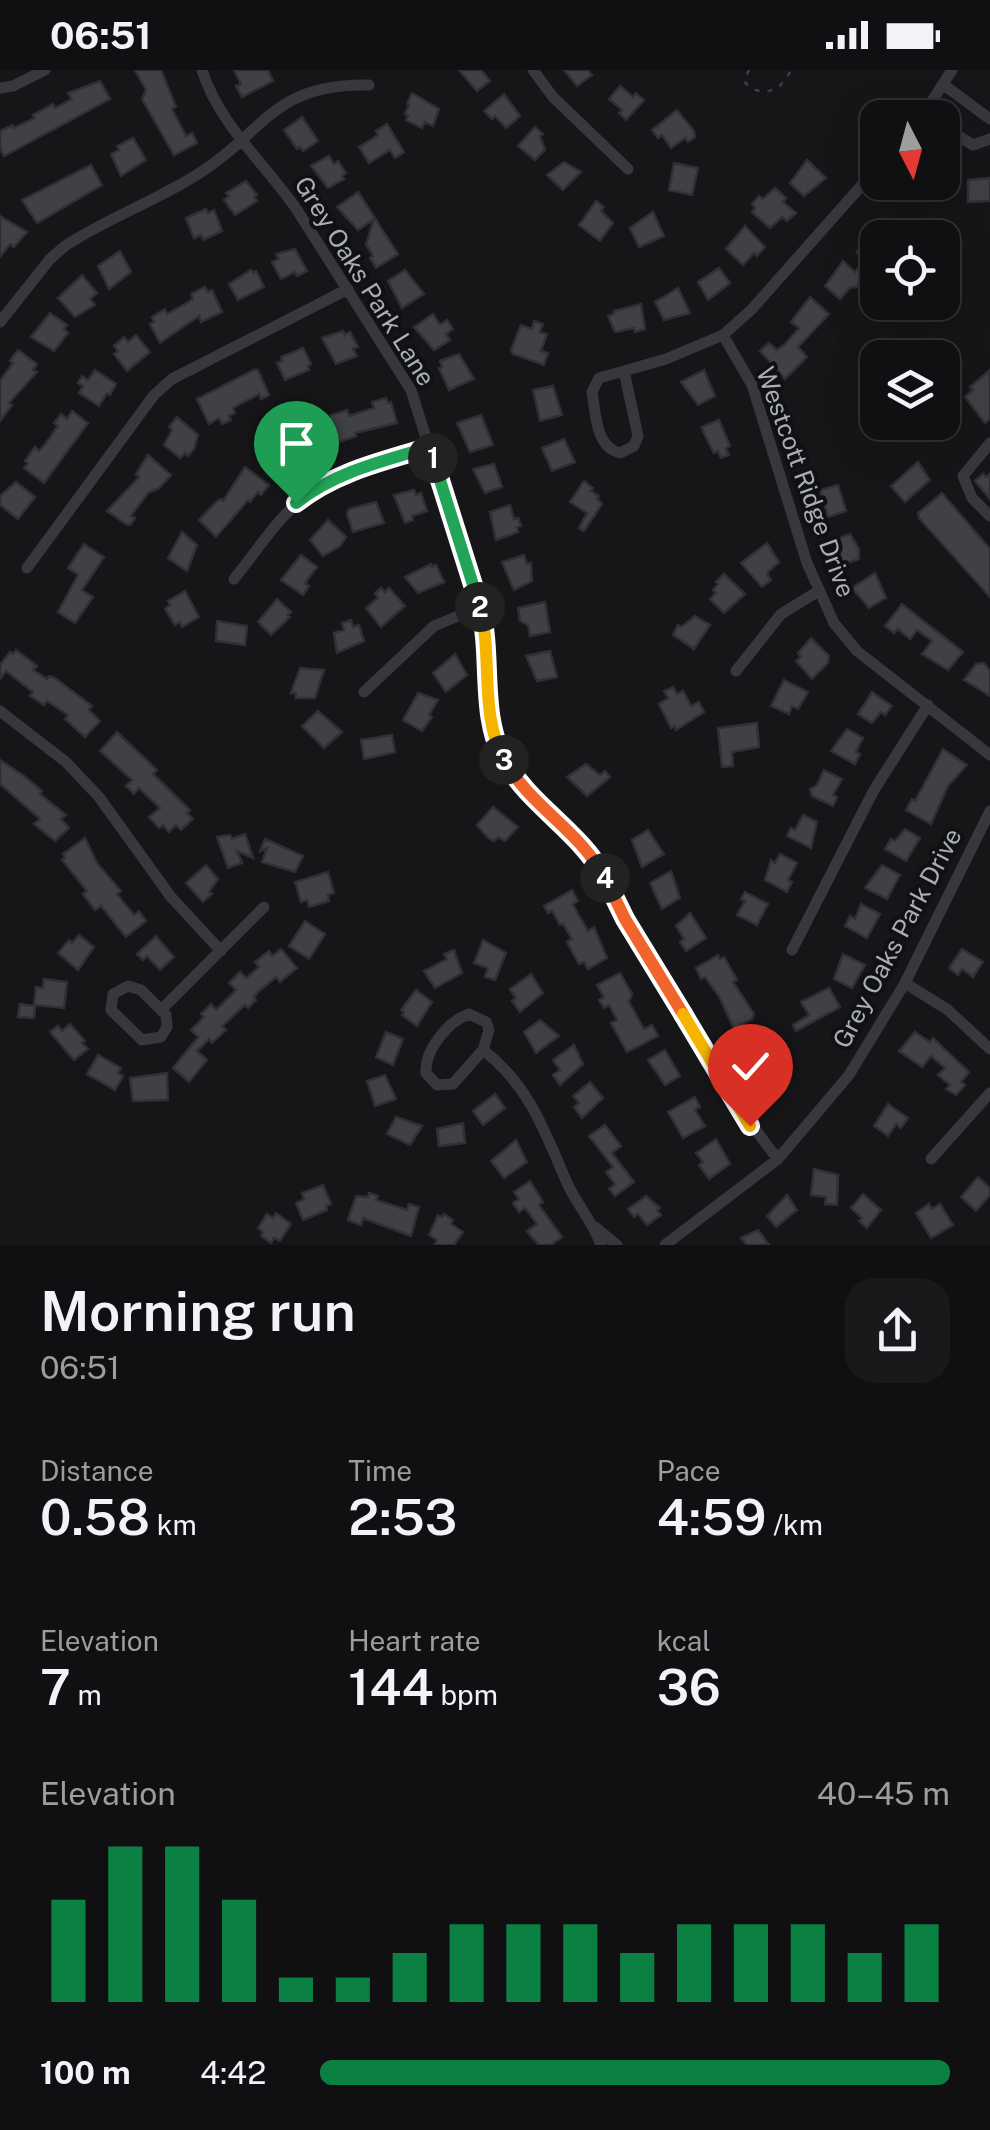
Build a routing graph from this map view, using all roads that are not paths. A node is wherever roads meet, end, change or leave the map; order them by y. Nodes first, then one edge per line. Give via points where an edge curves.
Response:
1 (45, 70) edge
2 (202, 70) edge
3 (533, 70) edge
4 (952, 70) edge
5 (369, 85) dead end
6 (944, 85) junction
7 (0, 88) edge
8 (935, 100) edge
9 (990, 119) edge
10 (960, 137) edge
11 (990, 139) edge
12 (238, 140) junction
13 (628, 169) dead end
14 (860, 187) edge
15 (348, 290) junction
16 (0, 322) edge
17 (723, 334) junction
18 (624, 370) junction
19 (990, 442) edge
20 (430, 447) junction
21 (990, 516) edge
22 (28, 568) dead end
23 (234, 579) dead end
24 (817, 592) junction
25 (480, 608) junction
26 (736, 671) dead end
27 (364, 692) dead end
28 (928, 705) junction
29 (0, 711) edge
30 (990, 754) edge
31 (990, 812) edge
32 (264, 907) dead end
33 (792, 950) dead end
34 (222, 951) junction
35 (905, 983) junction
36 (162, 1009) junction
37 (990, 1049) edge
38 (483, 1050) junction
39 (990, 1093) edge
40 (778, 1159) junction
41 (931, 1159) dead end
42 (594, 1227) junction
43 (601, 1245) edge
44 (617, 1245) edge
45 (665, 1245) edge

1 - 7 street
2 - 12 street, Grey Oaks Park Lane
3 - 13 street
4 - 6 street
5 - 12 street via 310,92
6 - 8 street
6 - 9 street
10 - 11 street via 973,145
12 - 15 street, Grey Oaks Park Lane via 276,180
12 - 16 street via 196,176 65,246
14 - 17 street
15 - 20 street, Grey Oaks Park Lane via 404,378
15 - 22 street via 172,379
17 - 18 street
17 - 24 street, Westcott Ridge Drive via 752,385
18 - 18 street via 600,378 592,392 602,442 620,452 638,436
19 - 21 street via 963,476
20 - 23 street via 312,491
20 - 25 street, Grey Oaks Park Lane
24 - 26 street via 781,614
24 - 28 street, Westcott Ridge Drive via 857,651
25 - 27 street via 434,626
25 - 40 street, Grey Oaks Park Lane via 491,730 500,754 531,797 591,854 732,1096
28 - 30 street, Westcott Ridge Drive
28 - 33 street via 874,790
29 - 34 street via 99,797 171,897
31 - 35 street, Grey Oaks Park Drive
32 - 34 street
34 - 36 street
35 - 37 street via 948,1010
35 - 40 street, Grey Oaks Park Drive via 849,1075
36 - 36 street via 167,1027 149,1041 114,1014 110,999 122,987 136,987
38 - 38 street via 486,1022 461,1016 428,1056 426,1074 437,1084 452,1084
38 - 42 street via 532,1104
39 - 41 street
40 - 45 street, Grey Oaks Park Drive
42 - 43 street
42 - 44 street

